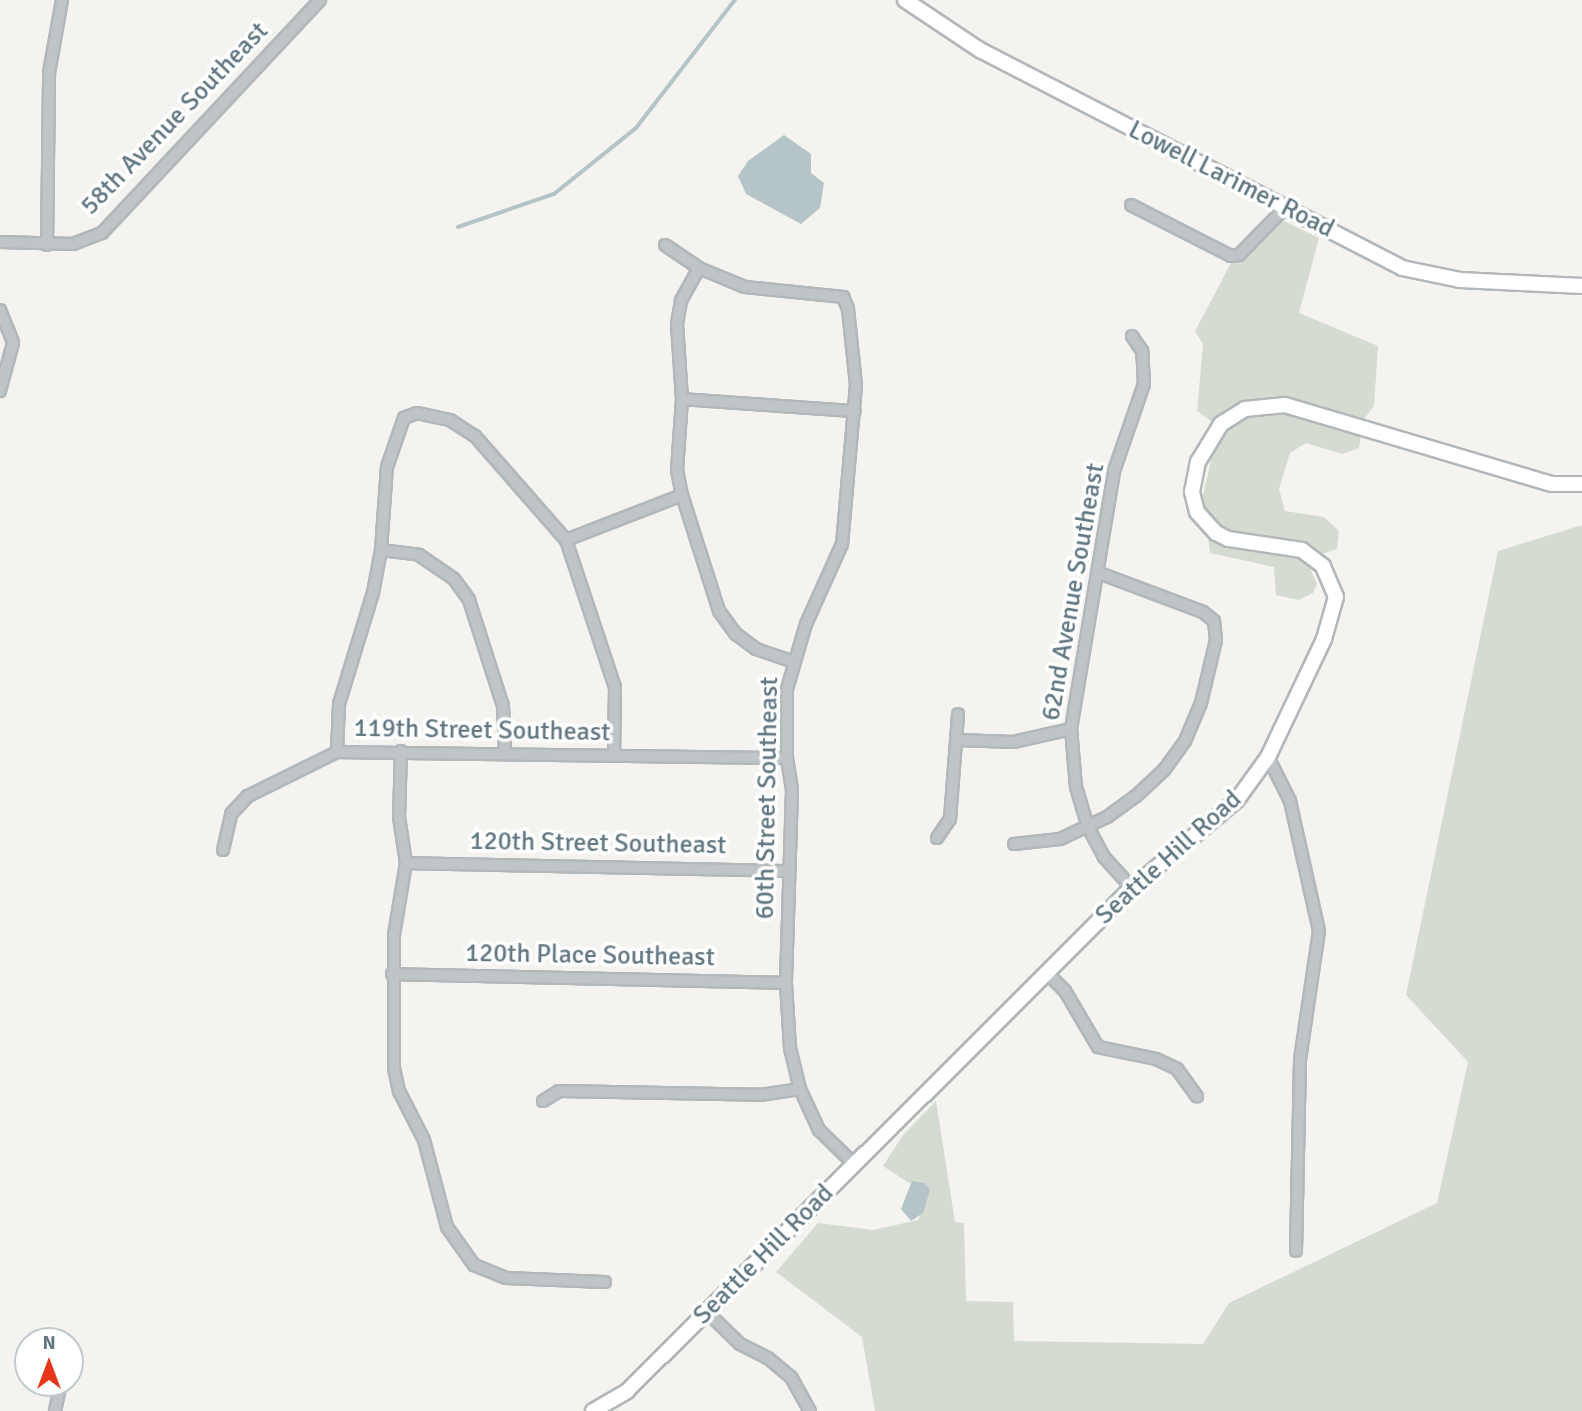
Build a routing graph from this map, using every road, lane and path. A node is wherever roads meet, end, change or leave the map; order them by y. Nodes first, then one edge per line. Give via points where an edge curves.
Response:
1 (62, 0) edge
2 (320, 0) edge
3 (905, 0) edge
4 (1131, 205) dead end
5 (1285, 208) junction
6 (3, 245) edge
7 (47, 245) junction
8 (665, 245) dead end
9 (699, 268) junction
10 (1582, 286) edge
11 (0, 310) edge
12 (1132, 337) dead end
13 (0, 391) edge
14 (682, 399) junction
15 (855, 411) junction
16 (1582, 484) edge
17 (682, 495) junction
18 (566, 540) junction
19 (381, 550) junction
20 (1100, 573) junction
21 (794, 662) junction
22 (957, 714) dead end
23 (1071, 729) junction
24 (957, 740) junction
25 (401, 751) junction
26 (337, 752) junction
27 (505, 754) junction
28 (614, 755) junction
29 (1268, 757) junction
30 (787, 758) junction
31 (1088, 827) junction
32 (937, 838) dead end
33 (1014, 844) dead end
34 (223, 850) dead end
35 (407, 863) junction
36 (789, 872) junction
37 (1132, 888) junction
38 (1046, 972) junction
39 (392, 974) junction
40 (786, 984) junction
41 (800, 1089) junction
42 (1197, 1097) dead end
43 (543, 1101) dead end
44 (855, 1165) junction
45 (1296, 1251) dead end
46 (606, 1282) dead end
47 (707, 1312) junction
48 (593, 1411) edge
49 (810, 1411) edge

1 - 7 street via 49,73
2 - 7 street, 58th Avenue Southeast via 114,223 74,244
3 - 5 main road, Lowell Larimer Road via 980,50
4 - 5 street via 1231,256 1240,255
5 - 10 main road, Lowell Larimer Road via 1402,268 1460,280
6 - 7 street, 58th Avenue Southeast
8 - 9 street
9 - 14 street via 681,301 677,324
9 - 15 street, 60th Street Southeast via 754,289 843,298 856,385
11 - 13 street via 13,343
12 - 20 street, 62nd Avenue Southeast via 1142,351 1144,384 1114,471
14 - 15 street
14 - 17 street via 677,470
15 - 21 street, 60th Street Southeast via 842,544
16 - 29 main road, Seattle Hill Road via 1552,484 1285,405 1245,410 1221,424 1196,470 1192,492 1197,512 1228,539 1302,550 1323,566 1336,597 1324,639
17 - 18 street
17 - 21 street via 719,611 736,634 756,649
18 - 19 street via 475,436 450,419 417,413 404,418 383,485
18 - 28 street via 615,687
19 - 26 street via 373,593 339,704
19 - 27 street via 419,555 454,579 469,600 503,706
20 - 23 street, 62nd Avenue Southeast via 1083,643
20 - 31 street via 1203,612 1214,621 1216,640 1185,741 1164,770 1135,797
21 - 30 street, 60th Street Southeast via 787,689
22 - 24 street
23 - 24 street via 1013,742
23 - 31 street, 62nd Avenue Southeast via 1076,788
24 - 32 street via 950,819
25 - 26 street, 119th Street Southeast
25 - 27 street, 119th Street Southeast
25 - 35 street via 399,817
26 - 34 street, 119th Street Southeast via 248,796 231,814
27 - 28 street, 119th Street Southeast
28 - 30 street, 119th Street Southeast
29 - 37 main road, Seattle Hill Road via 1237,800
29 - 45 street via 1290,801 1319,930 1300,1060
30 - 36 street, 60th Street Southeast via 792,790
31 - 33 street via 1060,839
31 - 37 street, 62nd Avenue Southeast via 1104,857
35 - 36 street, 120th Street Southeast
35 - 39 street
36 - 40 street, 60th Street Southeast
37 - 38 main road, Seattle Hill Road
38 - 42 street via 1065,991 1098,1047 1156,1059 1177,1069
38 - 44 main road, Seattle Hill Road
39 - 40 street, 120th Place Southeast
39 - 46 street via 394,1069 399,1091 424,1140 447,1227 474,1265 506,1278
40 - 41 street, 60th Street Southeast via 790,1048
41 - 43 street via 760,1095 559,1091
41 - 44 street, 60th Street Southeast via 819,1129
44 - 47 main road, Seattle Hill Road
47 - 48 main road, Seattle Hill Road via 627,1391
47 - 49 street via 740,1344 791,1377

